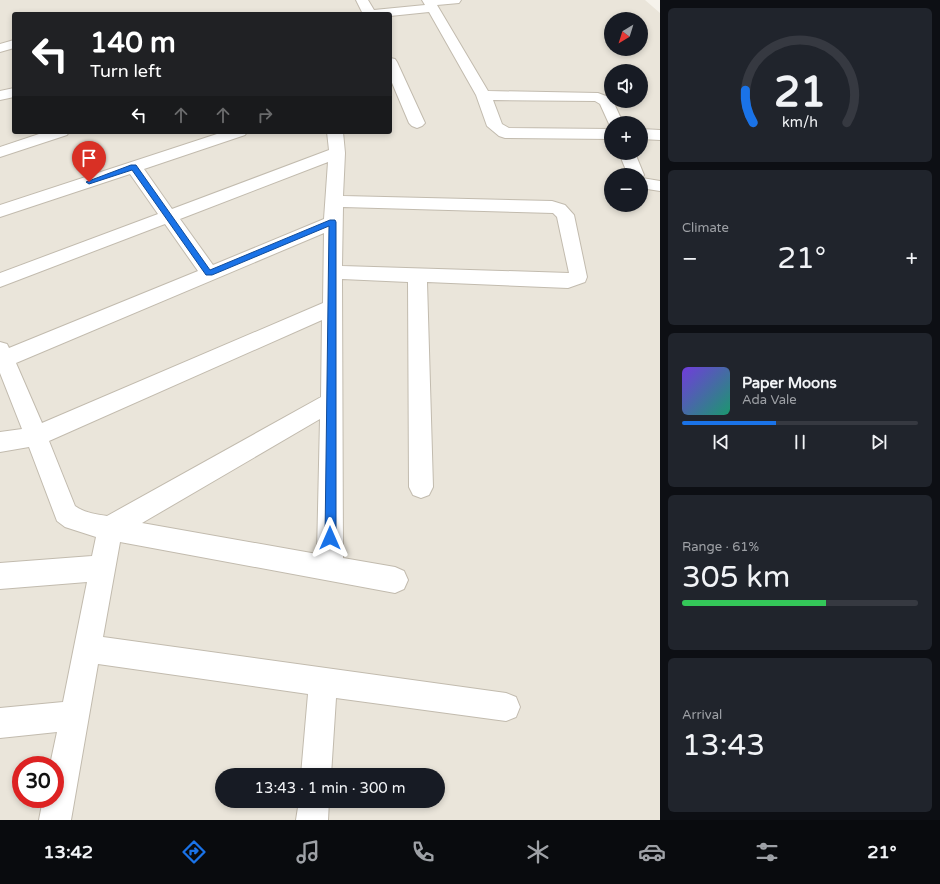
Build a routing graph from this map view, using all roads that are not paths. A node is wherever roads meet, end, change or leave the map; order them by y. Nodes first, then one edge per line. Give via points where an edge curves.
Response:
1 (362, 0) edge
2 (455, 0) edge
3 (430, 3) edge
4 (368, 12) edge
5 (385, 12) edge
6 (12, 45) edge
7 (0, 48) edge
8 (392, 67) edge
9 (12, 93) edge
10 (483, 94) junction
11 (0, 96) edge
12 (612, 116) edge
13 (417, 123) dead end
14 (55, 134) edge
15 (233, 134) edge
16 (335, 134) edge
17 (604, 134) edge
18 (648, 134) edge
19 (660, 135) edge
20 (0, 152) edge
21 (337, 153) junction
22 (134, 167) junction
23 (648, 184) edge
24 (660, 186) edge
25 (334, 201) junction
26 (0, 212) edge
27 (169, 216) junction
28 (333, 222) junction
29 (333, 272) junction
30 (209, 273) junction
31 (417, 275) junction
32 (0, 280) edge
33 (333, 307) junction
34 (2, 355) edge
35 (331, 402) junction
36 (36, 436) junction
37 (0, 442) edge
38 (421, 487) dead end
39 (110, 528) junction
40 (103, 568) junction
41 (330, 568) junction
42 (0, 576) edge
43 (395, 580) dead end
44 (88, 649) junction
45 (323, 682) junction
46 (506, 707) dead end
47 (74, 716) junction
48 (0, 723) edge
49 (317, 768) edge
50 (313, 808) edge
51 (55, 820) edge
52 (312, 820) edge

1 - 4 street
2 - 3 street
3 - 5 street
3 - 10 street
6 - 7 street
8 - 13 street
9 - 11 street
10 - 12 street via 598,97 606,101
10 - 17 street via 495,126 505,133
14 - 20 street
15 - 22 street
16 - 21 street
18 - 19 street
21 - 25 street
21 - 27 street
22 - 26 street
22 - 27 street
23 - 24 street
25 - 28 street
25 - 31 street via 559,208 565,215 578,277 568,281
27 - 30 street
27 - 32 street
28 - 29 street
28 - 30 street
29 - 31 street
29 - 33 street
30 - 34 street
31 - 38 street
33 - 35 street
33 - 36 street
34 - 36 street
35 - 39 street
35 - 41 street
36 - 37 street
36 - 39 street via 66,513 91,525
39 - 40 street
39 - 41 street
40 - 42 street
40 - 44 street
41 - 43 street
44 - 45 street
44 - 47 street
45 - 46 street
45 - 49 street
47 - 48 street
47 - 51 street
50 - 52 street

